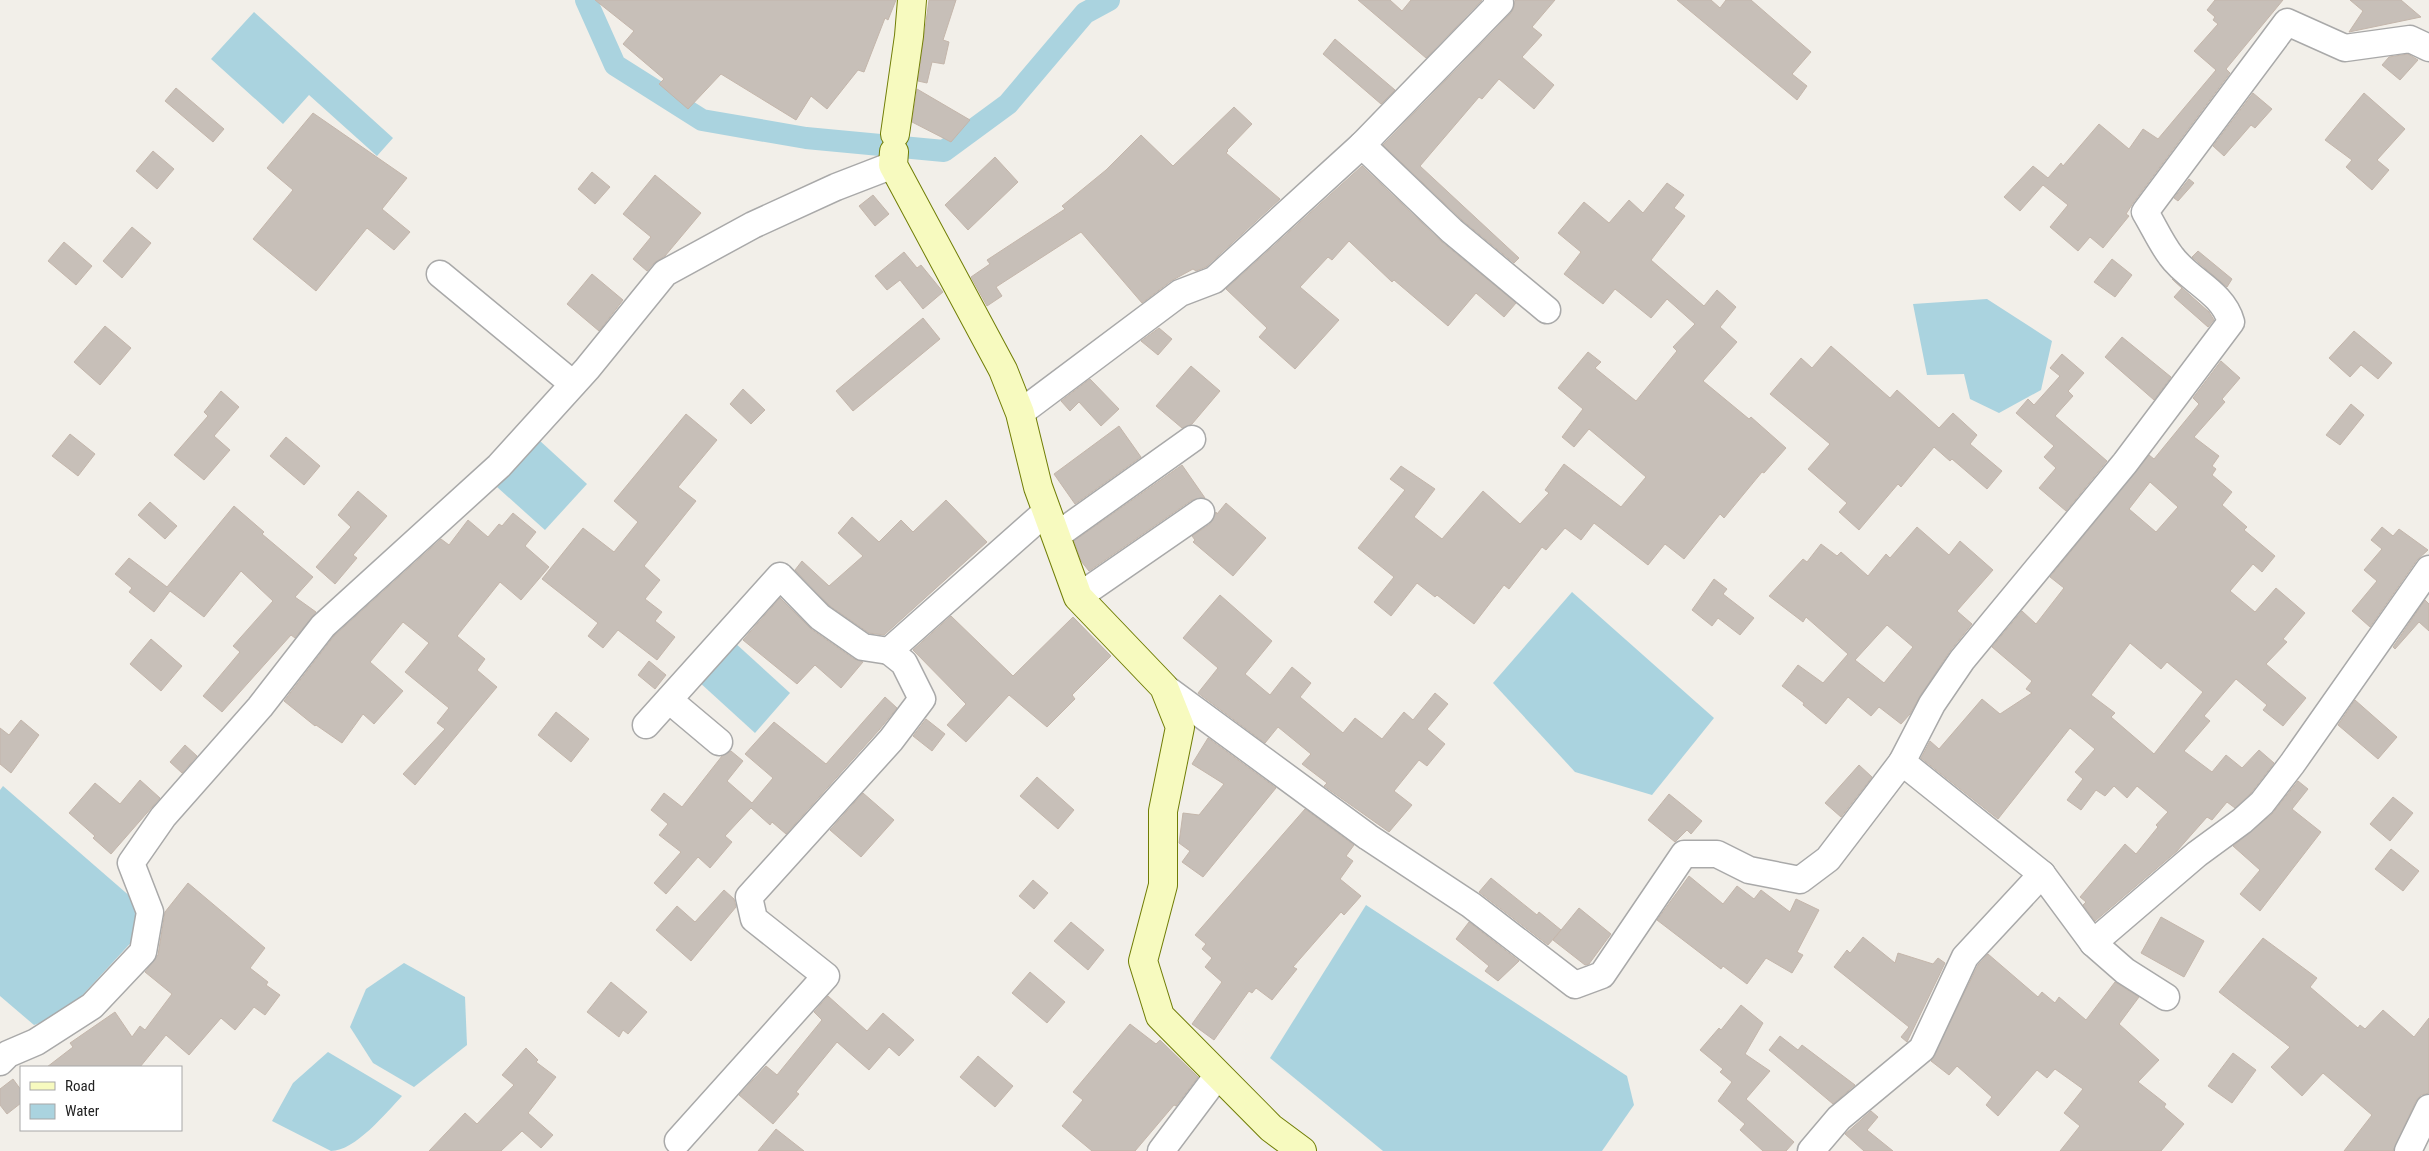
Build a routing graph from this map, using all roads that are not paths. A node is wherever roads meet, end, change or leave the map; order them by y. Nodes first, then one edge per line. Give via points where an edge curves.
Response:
1 (912, 0) edge
2 (1497, 0) edge
3 (2429, 48) edge
4 (1362, 145) junction
5 (894, 150) junction
6 (440, 274) dead end
7 (1547, 310) dead end
8 (573, 384) junction
9 (1020, 414) junction
10 (1192, 439) dead end
11 (1201, 512) dead end
12 (1051, 524) junction
13 (2429, 569) edge
14 (1078, 597) junction
15 (889, 651) junction
16 (1164, 687) junction
17 (669, 700) junction
18 (646, 725) dead end
19 (719, 742) dead end
20 (1902, 762) junction
21 (2042, 874) junction
22 (2093, 943) junction
23 (2166, 997) dead end
24 (3, 1055) edge
25 (1218, 1075) junction
26 (2429, 1108) edge
27 (678, 1141) dead end
28 (1161, 1151) edge
29 (1302, 1151) edge
30 (1811, 1151) edge
31 (2408, 1151) edge

1 - 5 street
2 - 4 street via 1500,3
3 - 20 street via 2410,39 2345,48 2286,22 2145,212 2172,257 2228,311 2231,322 2125,463 1962,660 1932,704
4 - 7 street via 1452,231
4 - 9 street via 1214,280 1180,293
5 - 8 street via 836,187 753,225 665,273
5 - 9 street via 1003,370
6 - 8 street
8 - 24 street via 499,466 324,626 260,707 163,817 131,863 150,912 143,952 92,1006 36,1042
9 - 12 street
10 - 12 street
11 - 14 street
12 - 14 street
12 - 15 street
13 - 22 street via 2262,802
14 - 16 street
15 - 17 street via 863,647 820,617 780,576
15 - 27 street via 904,663 922,699 891,740 749,897 754,919 826,976
16 - 20 street via 1368,838 1471,905 1574,985 1602,975 1684,854 1717,854 1749,870 1800,880 1828,860
16 - 25 street via 1180,727 1163,811 1163,885 1143,961 1160,1016
17 - 18 street
17 - 19 street
20 - 21 street
21 - 22 street
21 - 30 street via 1965,957 1922,1049 1839,1118
22 - 23 street via 2125,971
25 - 28 street
25 - 29 street via 1271,1128
26 - 31 street

